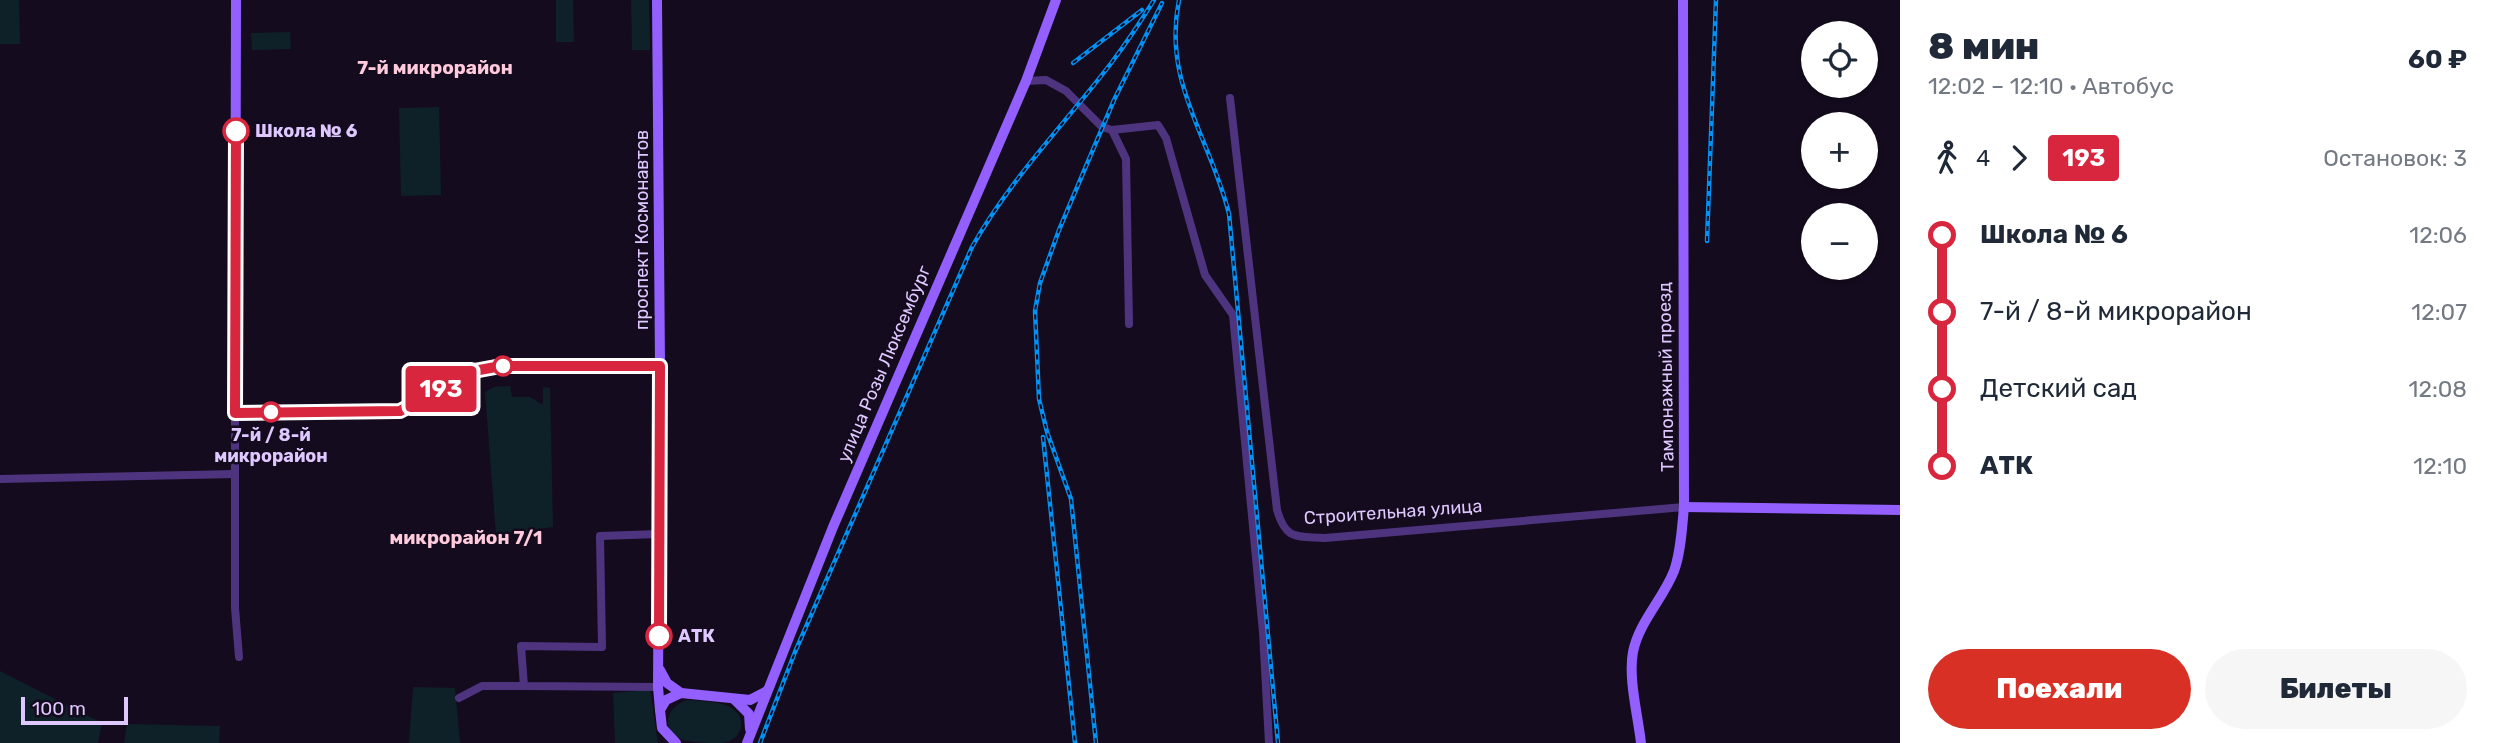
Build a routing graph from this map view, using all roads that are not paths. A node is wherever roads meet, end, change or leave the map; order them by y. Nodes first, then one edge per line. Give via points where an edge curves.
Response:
1 (236, 0) edge
2 (657, 0) edge
3 (1056, 0) edge
4 (1683, 0) edge
5 (1026, 82) junction
6 (1230, 98) dead end
7 (1112, 130) junction
8 (1129, 324) dead end
9 (660, 366) junction
10 (235, 413) junction
11 (235, 474) junction
12 (0, 480) edge
13 (1684, 507) junction
14 (1900, 510) edge
15 (659, 534) junction
16 (239, 657) dead end
17 (659, 669) junction
18 (524, 687) junction
19 (657, 687) junction
20 (767, 691) junction
21 (681, 693) junction
22 (459, 698) dead end
23 (734, 699) junction
24 (660, 710) junction
25 (746, 740) edge
26 (676, 743) edge
27 (1269, 743) edge
28 (1642, 743) edge

1 - 10 main road
2 - 9 main road, проспект Космонавтов
3 - 5 main road, улица Розы Люксембург
4 - 13 main road, Тампонажный проезд
5 - 7 street via 1046,80 1066,91 1102,127
5 - 20 main road, улица Розы Люксембург
6 - 13 street, Строительная улица via 1282,527 1294,536 1325,538
7 - 8 street via 1126,159
7 - 27 street via 1158,125 1166,138 1205,275 1233,315
9 - 10 main road via 501,366 474,371 400,411
9 - 15 main road, проспект Космонавтов
10 - 11 street
11 - 12 street
11 - 16 street
13 - 14 main road, Строительная улица
13 - 28 main road, Тампонажный проезд via 1674,570 1633,653
15 - 17 main road, проспект Космонавтов
15 - 18 street via 600,536 602,647 521,646
17 - 19 main road, проспект Космонавтов
17 - 21 main road via 667,683
18 - 19 street
18 - 22 street via 482,687
19 - 24 main road, проспект Космонавтов
20 - 23 main road via 750,700
20 - 25 main road, улица Розы Люксембург
21 - 23 main road
21 - 24 main road
23 - 25 main road via 749,715
24 - 26 main road, проспект Космонавтов via 662,728

